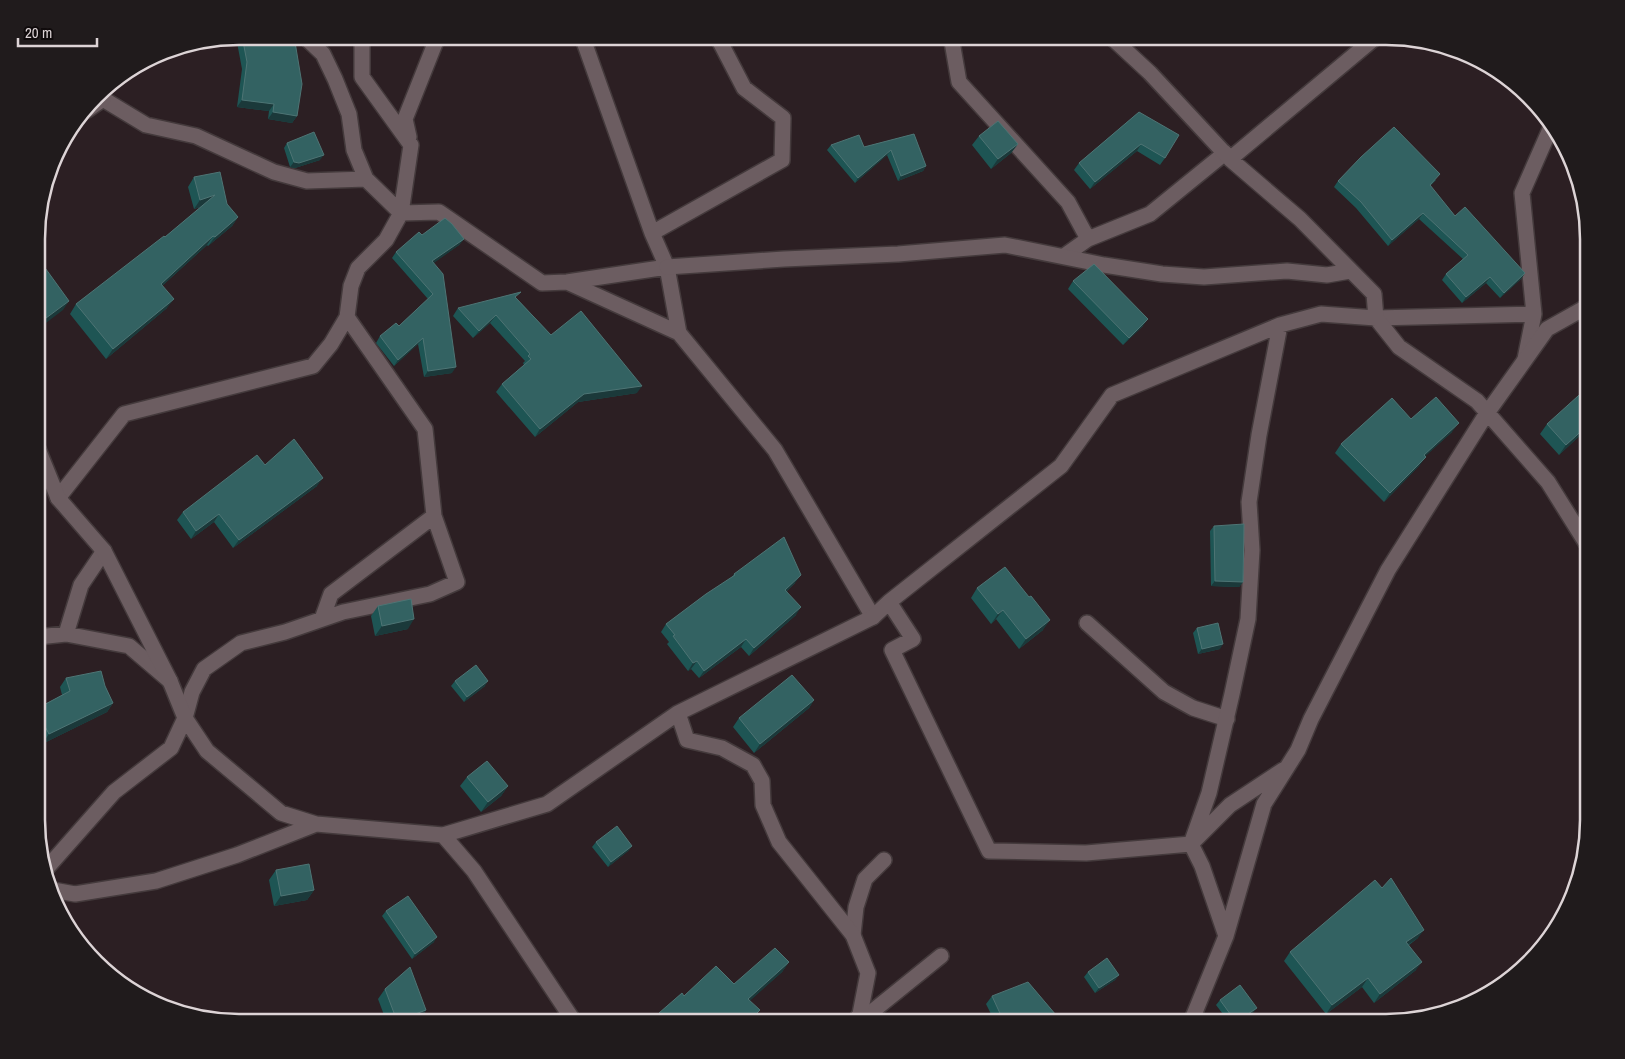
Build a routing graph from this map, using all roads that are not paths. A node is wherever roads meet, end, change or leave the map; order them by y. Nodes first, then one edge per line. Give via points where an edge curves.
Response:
1 (314, 45) edge
2 (362, 45) edge
3 (434, 45) edge
4 (585, 45) edge
5 (722, 45) edge
6 (953, 45) edge
7 (1120, 45) edge
8 (1366, 45) edge
9 (104, 100) edge
10 (1548, 133) edge
11 (411, 145) junction
12 (1228, 156) junction
13 (366, 179) junction
14 (401, 214) junction
15 (652, 233) junction
16 (1088, 239) junction
17 (1064, 256) junction
18 (667, 268) junction
19 (1350, 271) junction
20 (567, 282) junction
21 (1580, 310) edge
22 (1534, 314) junction
23 (347, 317) junction
24 (1376, 318) junction
25 (1280, 325) junction
26 (679, 333) junction
27 (1526, 359) junction
28 (1488, 412) junction
29 (45, 466) edge
30 (58, 498) junction
31 (434, 516) junction
32 (1580, 533) edge
33 (104, 551) junction
34 (889, 602) junction
35 (872, 617) junction
36 (322, 619) junction
37 (1087, 623) dead end
38 (66, 634) junction
39 (45, 636) edge
40 (170, 681) junction
41 (678, 713) junction
42 (186, 718) junction
43 (1226, 719) junction
44 (1288, 766) junction
45 (316, 824) junction
46 (443, 835) junction
47 (1191, 844) junction
48 (884, 860) dead end
49 (50, 864) edge
50 (59, 891) edge
51 (853, 936) junction
52 (1226, 936) junction
53 (941, 956) dead end
54 (569, 1014) edge
55 (860, 1014) edge
56 (868, 1014) edge
57 (1194, 1014) edge

1 - 13 street via 323,54 349,114 354,150
2 - 11 street via 362,76
3 - 11 street via 405,119
4 - 15 street
5 - 15 street via 744,88 783,118 782,160
6 - 16 street via 959,82 1068,202
7 - 12 street via 1150,72
8 - 12 street
9 - 13 street via 146,125 196,136 274,172 307,181
10 - 22 street via 1522,193
11 - 14 street
12 - 16 street via 1150,214
12 - 19 street via 1300,220
13 - 14 street
14 - 20 street via 439,212 542,284
14 - 23 street via 386,240 358,268 351,286
15 - 18 street
16 - 17 street
17 - 18 street via 1005,244
17 - 19 street via 1148,272 1204,277 1287,270 1327,275
18 - 20 street
18 - 26 street
19 - 24 street via 1374,294
20 - 26 street
21 - 27 street via 1547,329
22 - 24 street
22 - 27 street
23 - 30 street via 313,366 124,414
23 - 31 street via 425,429
24 - 25 street via 1321,314
24 - 28 street via 1399,347
25 - 34 street via 1112,395 1061,466
25 - 43 street via 1258,435 1249,502 1252,550 1248,619
26 - 35 street via 775,450
27 - 28 street
28 - 32 street via 1548,482
28 - 44 street via 1388,570
29 - 30 street
30 - 33 street
31 - 36 street via 331,594
31 - 36 street via 458,582 430,594
33 - 38 street via 81,585
33 - 40 street
34 - 35 street
34 - 47 street via 913,639 892,650 989,851 1086,853
35 - 41 street
36 - 42 street via 240,643 204,669 192,692
37 - 43 street via 1164,692 1193,708
38 - 39 street
38 - 40 street via 129,646
40 - 42 street
41 - 46 street via 547,804
41 - 51 street via 687,740 722,748 753,765 762,782 763,806 779,842
42 - 45 street via 207,751 280,812
42 - 49 street via 171,748 114,792
43 - 47 street via 1209,793
44 - 47 street via 1230,805
44 - 52 street via 1264,804
45 - 46 street
45 - 50 street via 156,881 75,894
46 - 54 street via 474,871
47 - 52 street
48 - 51 street via 865,879 856,907
51 - 55 street via 868,973
52 - 57 street
53 - 56 street

